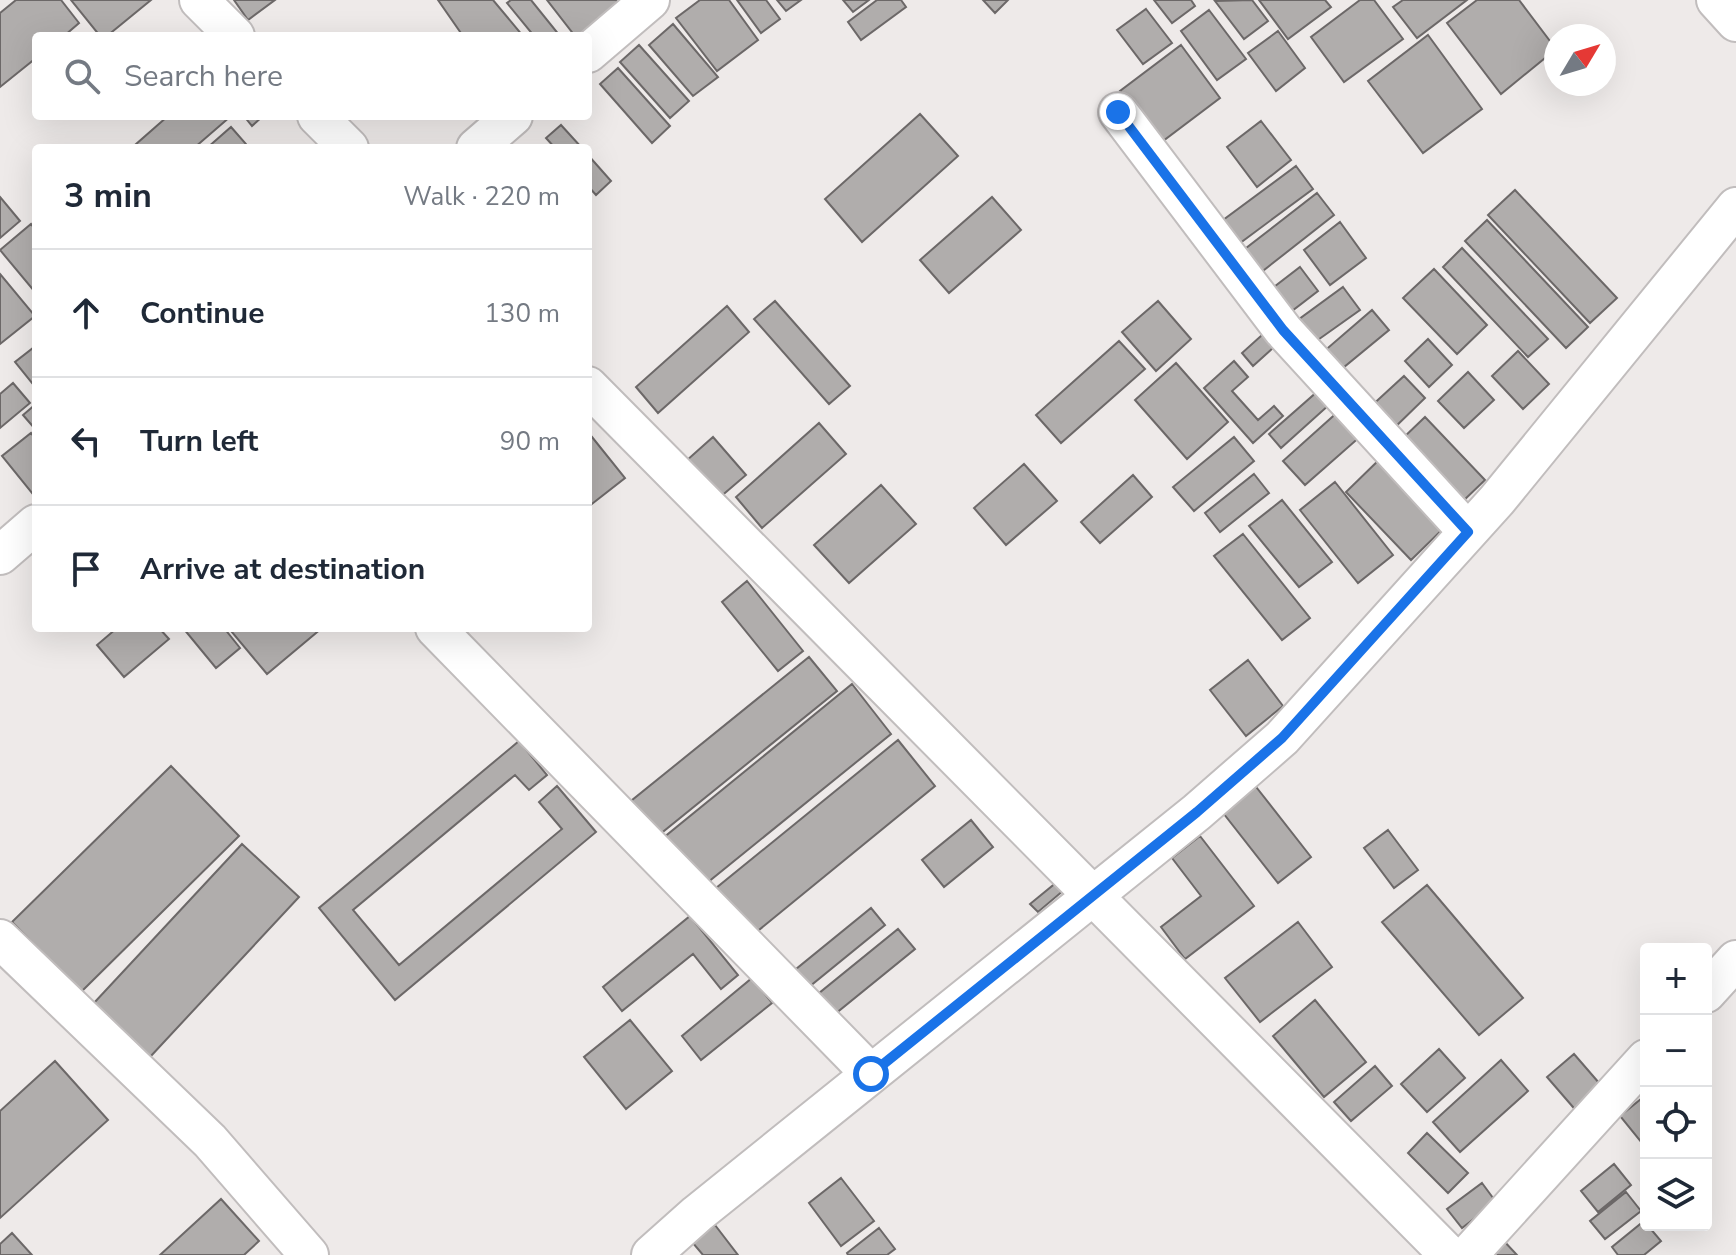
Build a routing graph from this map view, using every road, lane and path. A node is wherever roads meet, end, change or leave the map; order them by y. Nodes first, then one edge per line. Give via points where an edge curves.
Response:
1 (199, 0) edge
2 (650, 0) edge
3 (1716, 0) edge
4 (1736, 22) edge
5 (231, 32) edge
6 (592, 50) edge
7 (1118, 112) dead end
8 (321, 120) edge
9 (508, 120) edge
10 (345, 144) edge
11 (481, 144) edge
12 (1736, 207) edge
13 (592, 390) edge
14 (32, 527) edge
15 (1468, 532) junction
16 (0, 555) edge
17 (439, 632) edge
18 (1095, 895) junction
19 (0, 939) edge
20 (1736, 960) edge
21 (1712, 986) edge
22 (1640, 1066) edge
23 (871, 1074) junction
24 (309, 1255) edge
25 (651, 1255) edge
26 (1449, 1255) edge
27 (1468, 1255) edge

1 - 5 street
2 - 6 street
3 - 4 street
7 - 15 street via 1283,330
8 - 10 street
9 - 11 street
12 - 15 street
13 - 18 street
14 - 16 street
15 - 18 street via 1282,738
17 - 23 street
18 - 23 street
18 - 26 street
19 - 24 street via 210,1141
20 - 21 street
22 - 27 street
23 - 25 street

